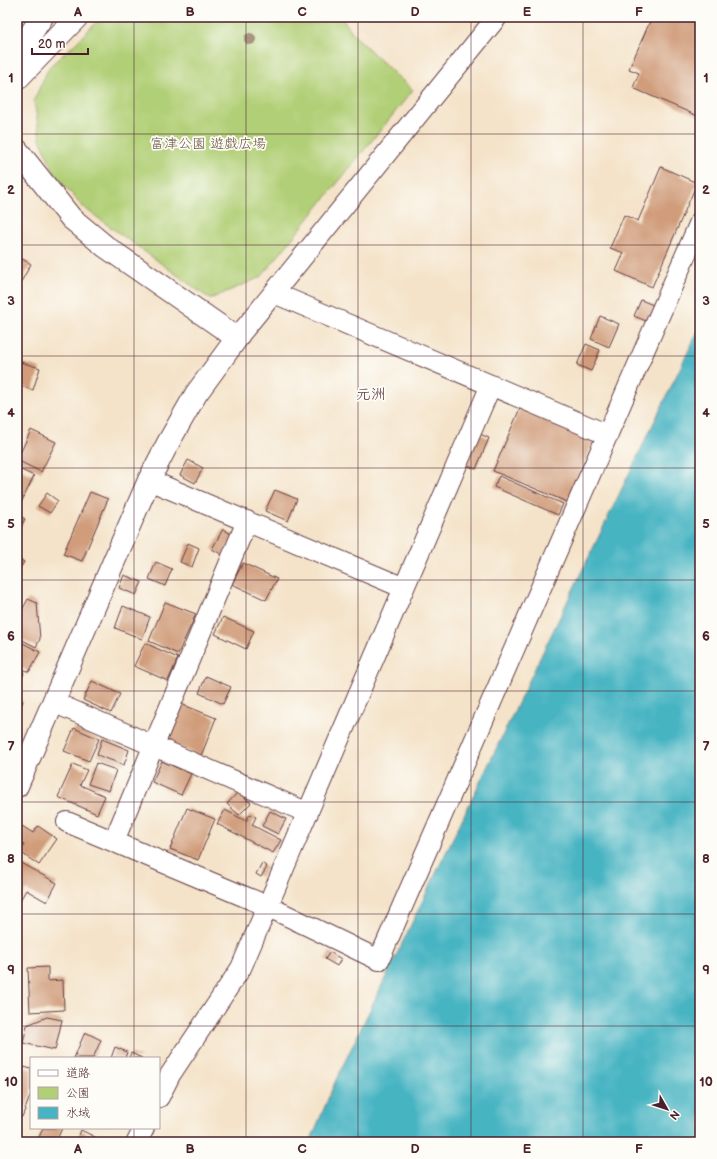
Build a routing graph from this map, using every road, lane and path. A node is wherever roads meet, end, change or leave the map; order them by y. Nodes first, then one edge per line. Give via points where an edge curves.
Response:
1 (42, 17) edge
2 (77, 17) edge
3 (497, 17) edge
4 (17, 54) edge
5 (17, 79) edge
6 (17, 150) edge
7 (700, 222) edge
8 (274, 293) junction
9 (237, 338) junction
10 (491, 385) junction
11 (608, 435) junction
12 (149, 480) junction
13 (247, 521) junction
14 (404, 588) junction
15 (53, 702) junction
16 (154, 746) junction
17 (17, 786) edge
18 (308, 813) junction
19 (67, 822) dead end
20 (114, 841) junction
21 (267, 906) junction
22 (160, 1096) edge
23 (143, 1129) edge
24 (136, 1142) edge

1 - 4 street
2 - 5 street
3 - 8 street
6 - 9 street via 71,218 106,247
7 - 11 street
8 - 9 street
8 - 10 street
9 - 12 street via 196,394
10 - 11 street
10 - 14 street
11 - 21 street via 378,960
12 - 13 street
12 - 15 street
13 - 14 street
13 - 16 street
14 - 18 street
15 - 16 street
15 - 17 street
16 - 18 street
16 - 20 street
18 - 21 street
19 - 20 street
20 - 21 street
21 - 22 street via 241,968 170,1075
23 - 24 street

